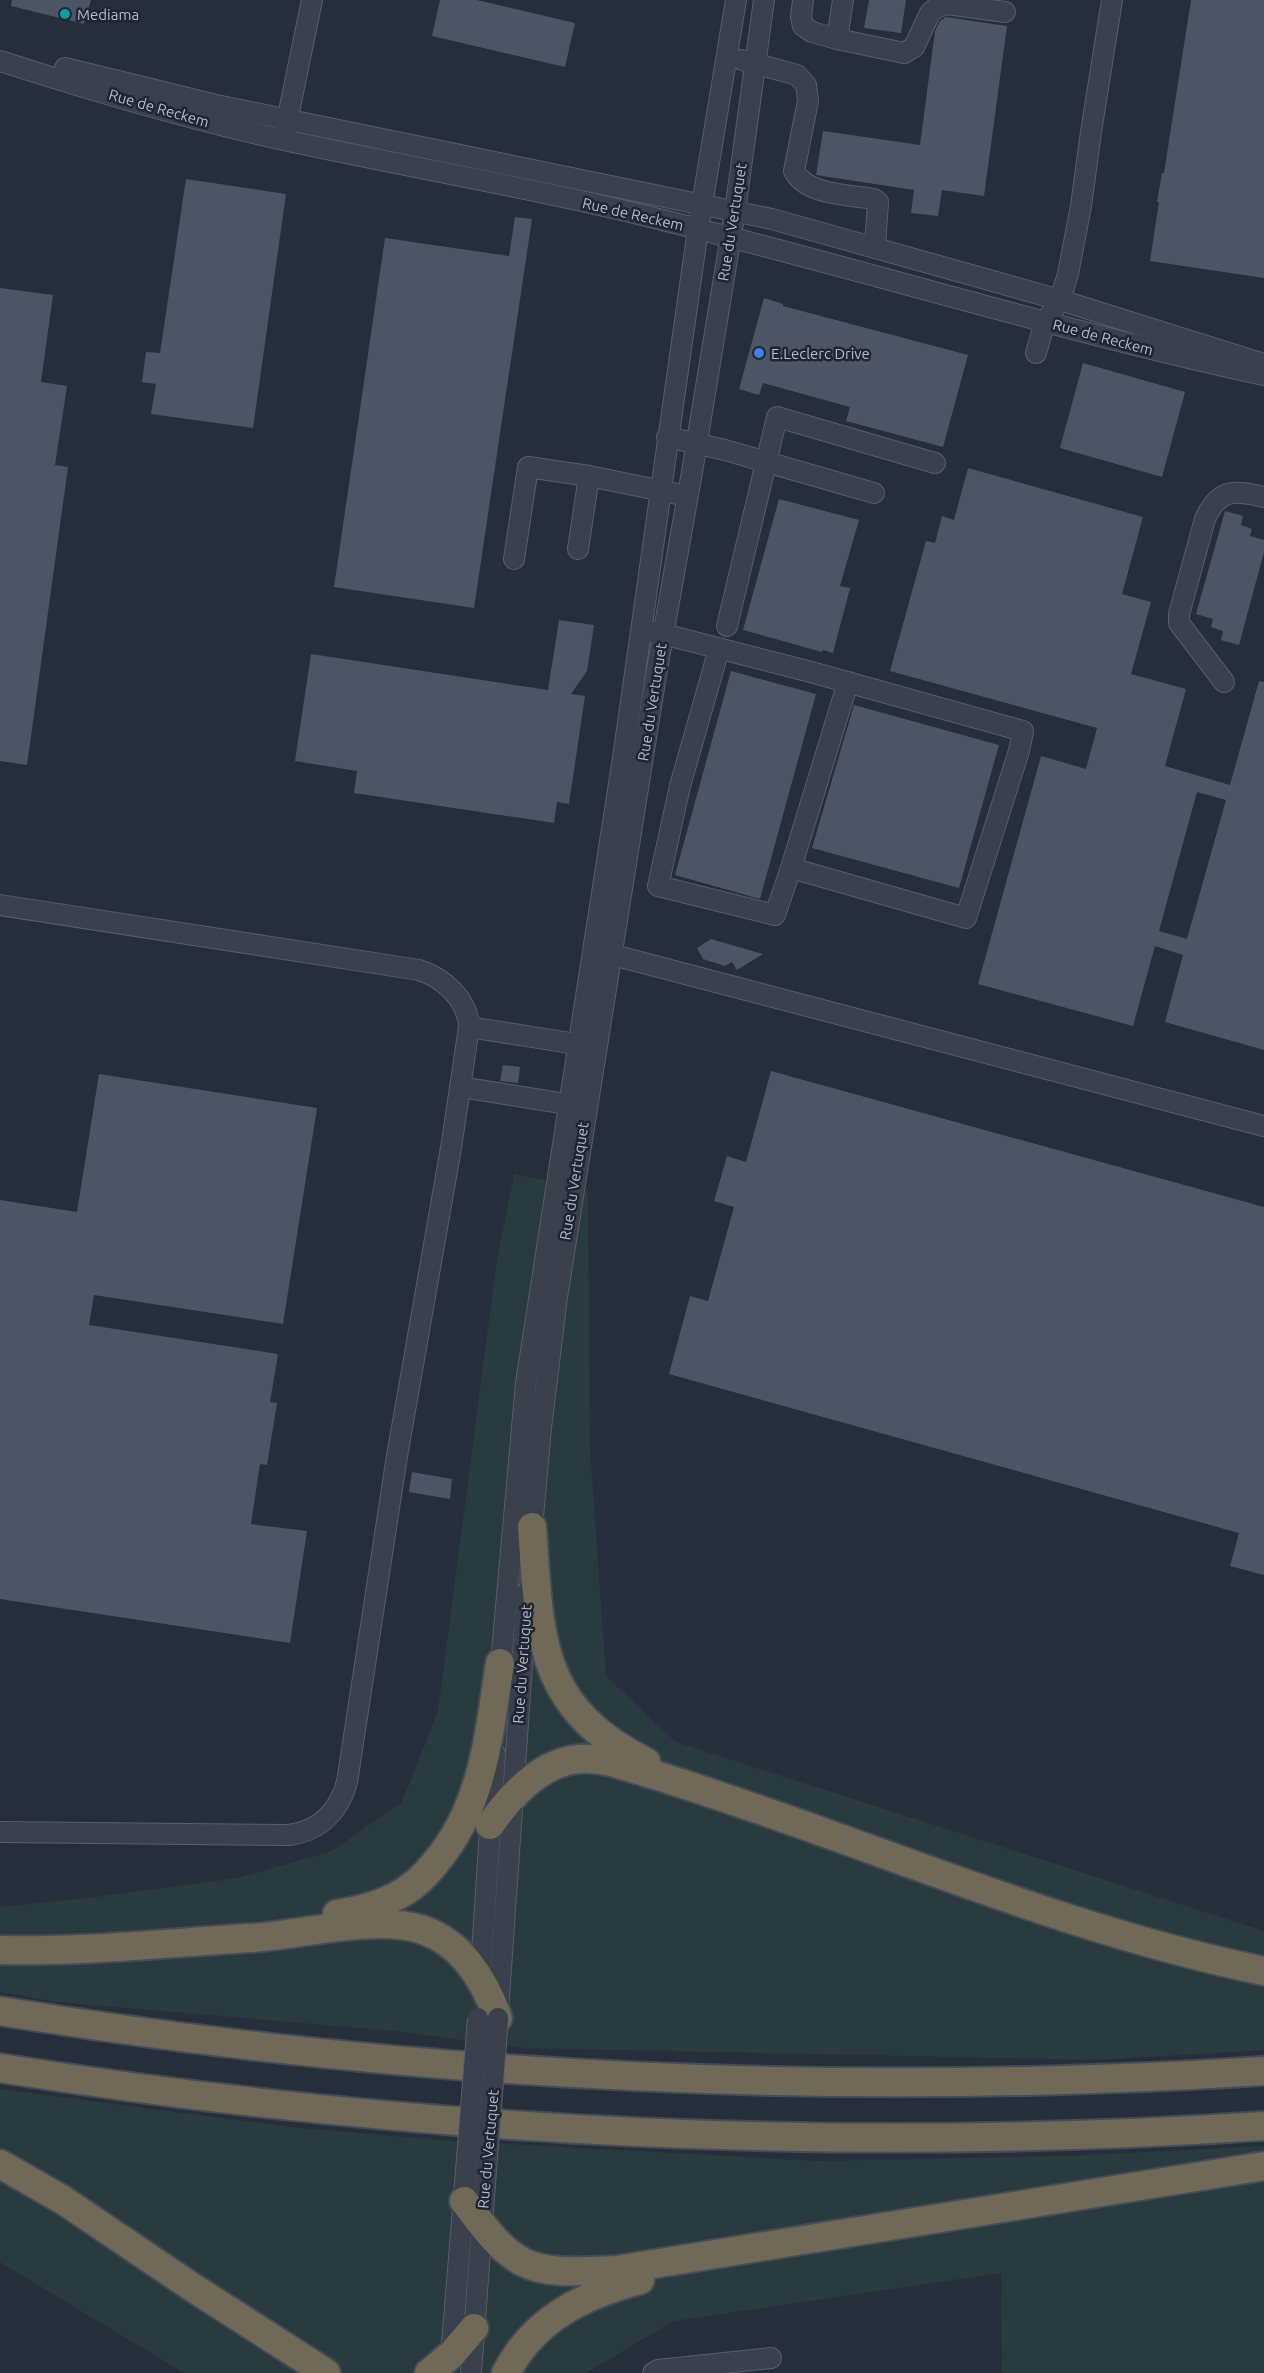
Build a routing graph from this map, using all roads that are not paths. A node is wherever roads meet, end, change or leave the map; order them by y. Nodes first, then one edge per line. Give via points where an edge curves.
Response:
1 (312, 0) edge
2 (736, 0) edge
3 (764, 0) edge
4 (803, 0) edge
5 (843, 0) edge
6 (1112, 0) edge
7 (1005, 12) dead end
8 (837, 39) junction
9 (0, 54) edge
10 (727, 57) junction
11 (0, 61) edge
12 (755, 63) junction
13 (288, 120) junction
14 (283, 140) junction
15 (702, 204) junction
16 (735, 211) junction
17 (698, 229) junction
18 (730, 237) junction
19 (875, 248) junction
20 (1060, 300) junction
21 (1045, 322) junction
22 (1036, 353) dead end
23 (1264, 364) edge
24 (1264, 375) edge
25 (667, 437) junction
26 (696, 444) junction
27 (765, 462) junction
28 (935, 463) dead end
29 (589, 476) junction
30 (659, 491) junction
31 (874, 493) dead end
32 (687, 496) junction
33 (1264, 497) edge
34 (578, 549) dead end
35 (514, 559) dead end
36 (727, 626) dead end
37 (640, 630) junction
38 (663, 634) junction
39 (719, 649) junction
40 (848, 682) junction
41 (1224, 682) dead end
42 (791, 868) junction
43 (0, 905) edge
44 (602, 952) junction
45 (469, 1027) junction
46 (587, 1046) junction
47 (460, 1087) junction
48 (577, 1106) junction
49 (1264, 1126) edge
50 (532, 1527) junction
51 (500, 1663) junction
52 (696, 1787) junction
53 (513, 1797) junction
54 (490, 1825) junction
55 (0, 1832) edge
56 (214, 1939) junction
57 (0, 1950) edge
58 (1264, 1971) edge
59 (480, 1979) junction
60 (0, 2011) edge
61 (488, 2018) junction
62 (0, 2068) edge
63 (1264, 2071) edge
64 (1264, 2127) edge
65 (0, 2164) edge
66 (1264, 2166) edge
67 (476, 2171) junction
68 (464, 2201) junction
69 (482, 2224) junction
70 (731, 2253) junction
71 (192, 2287) junction
72 (474, 2328) joint
73 (771, 2358) dead end
74 (458, 2367) edge
75 (307, 2373) edge
76 (326, 2373) edge
77 (429, 2373) edge
78 (506, 2373) edge
79 (653, 2373) edge

1 - 13 street
2 - 10 street, Rue du Vertuquet
3 - 12 street, Rue du Vertuquet
4 - 8 street via 803,26
5 - 8 street
6 - 20 street via 1082,206
7 - 8 street via 947,4 936,8 914,47 904,53
9 - 13 street, Rue de Reckem
10 - 12 street
10 - 15 street, Rue du Vertuquet
11 - 14 street, Rue de Reckem via 189,118
12 - 16 street, Rue du Vertuquet
12 - 19 street via 797,75 806,85 808,101 794,171 809,188 878,202
13 - 14 street
13 - 15 street, Rue de Reckem
14 - 17 street, Rue de Reckem
15 - 16 street, Rue de Reckem
15 - 17 street, Rue du Vertuquet
16 - 18 street, Rue du Vertuquet
16 - 19 street, Rue de Reckem
17 - 18 street, Rue de Reckem
17 - 25 street, Rue du Vertuquet
18 - 21 street, Rue de Reckem
18 - 26 street, Rue du Vertuquet
19 - 20 street, Rue de Reckem
20 - 21 street
20 - 23 street, Rue de Reckem
21 - 22 street
21 - 24 street, Rue de Reckem
25 - 26 street
25 - 30 street, Rue du Vertuquet
26 - 27 street
26 - 32 street, Rue du Vertuquet
27 - 28 street via 777,417
27 - 31 street
27 - 36 street
29 - 30 street
29 - 34 street
29 - 35 street via 528,466
30 - 32 street
30 - 37 street, Rue du Vertuquet
32 - 38 street, Rue du Vertuquet
33 - 41 street via 1236,491 1210,509 1179,614 1179,623
37 - 38 street
37 - 44 street, Rue du Vertuquet
38 - 39 street
38 - 44 street, Rue du Vertuquet
39 - 40 street
39 - 42 street via 680,786 658,886 775,915
40 - 42 street
40 - 42 street via 1023,731 1019,751 966,918
43 - 45 street via 420,970 438,978 453,992 466,1011
44 - 46 street, Rue du Vertuquet
44 - 49 street
45 - 46 street
45 - 47 street
46 - 48 street, Rue du Vertuquet
47 - 48 street
47 - 55 street via 347,1782 336,1808 314,1828 289,1835
48 - 50 street, Rue du Vertuquet
48 - 51 street, Rue du Vertuquet via 526,1383
50 - 52 highway via 540,1627 563,1693 583,1719 609,1740
50 - 53 street, Rue du Vertuquet
51 - 54 street, Rue du Vertuquet
51 - 56 highway via 476,1791 452,1842 429,1870 410,1888 384,1902
52 - 53 highway via 616,1764 580,1759 543,1771
52 - 58 highway via 1084,1924
53 - 54 highway
53 - 61 street, Rue du Vertuquet
54 - 59 street, Rue du Vertuquet
56 - 57 highway via 107,1949
56 - 59 highway via 359,1926 411,1927 447,1942
59 - 61 highway
60 - 63 highway via 321,2053 594,2073 789,2081 946,2082
61 - 67 street, Rue du Vertuquet, bridge
62 - 64 highway via 370,2113 633,2131 998,2137
65 - 71 highway via 63,2200
66 - 70 highway
67 - 68 street, Rue du Vertuquet
67 - 69 street, Rue du Vertuquet
68 - 69 highway
68 - 74 street, Rue du Vertuquet
69 - 70 highway via 500,2245 524,2263 562,2272 615,2270
69 - 72 street, Rue du Vertuquet
70 - 78 highway via 620,2285 569,2306 535,2332
71 - 75 highway
71 - 76 highway
72 - 74 highway
73 - 79 street
74 - 77 highway

